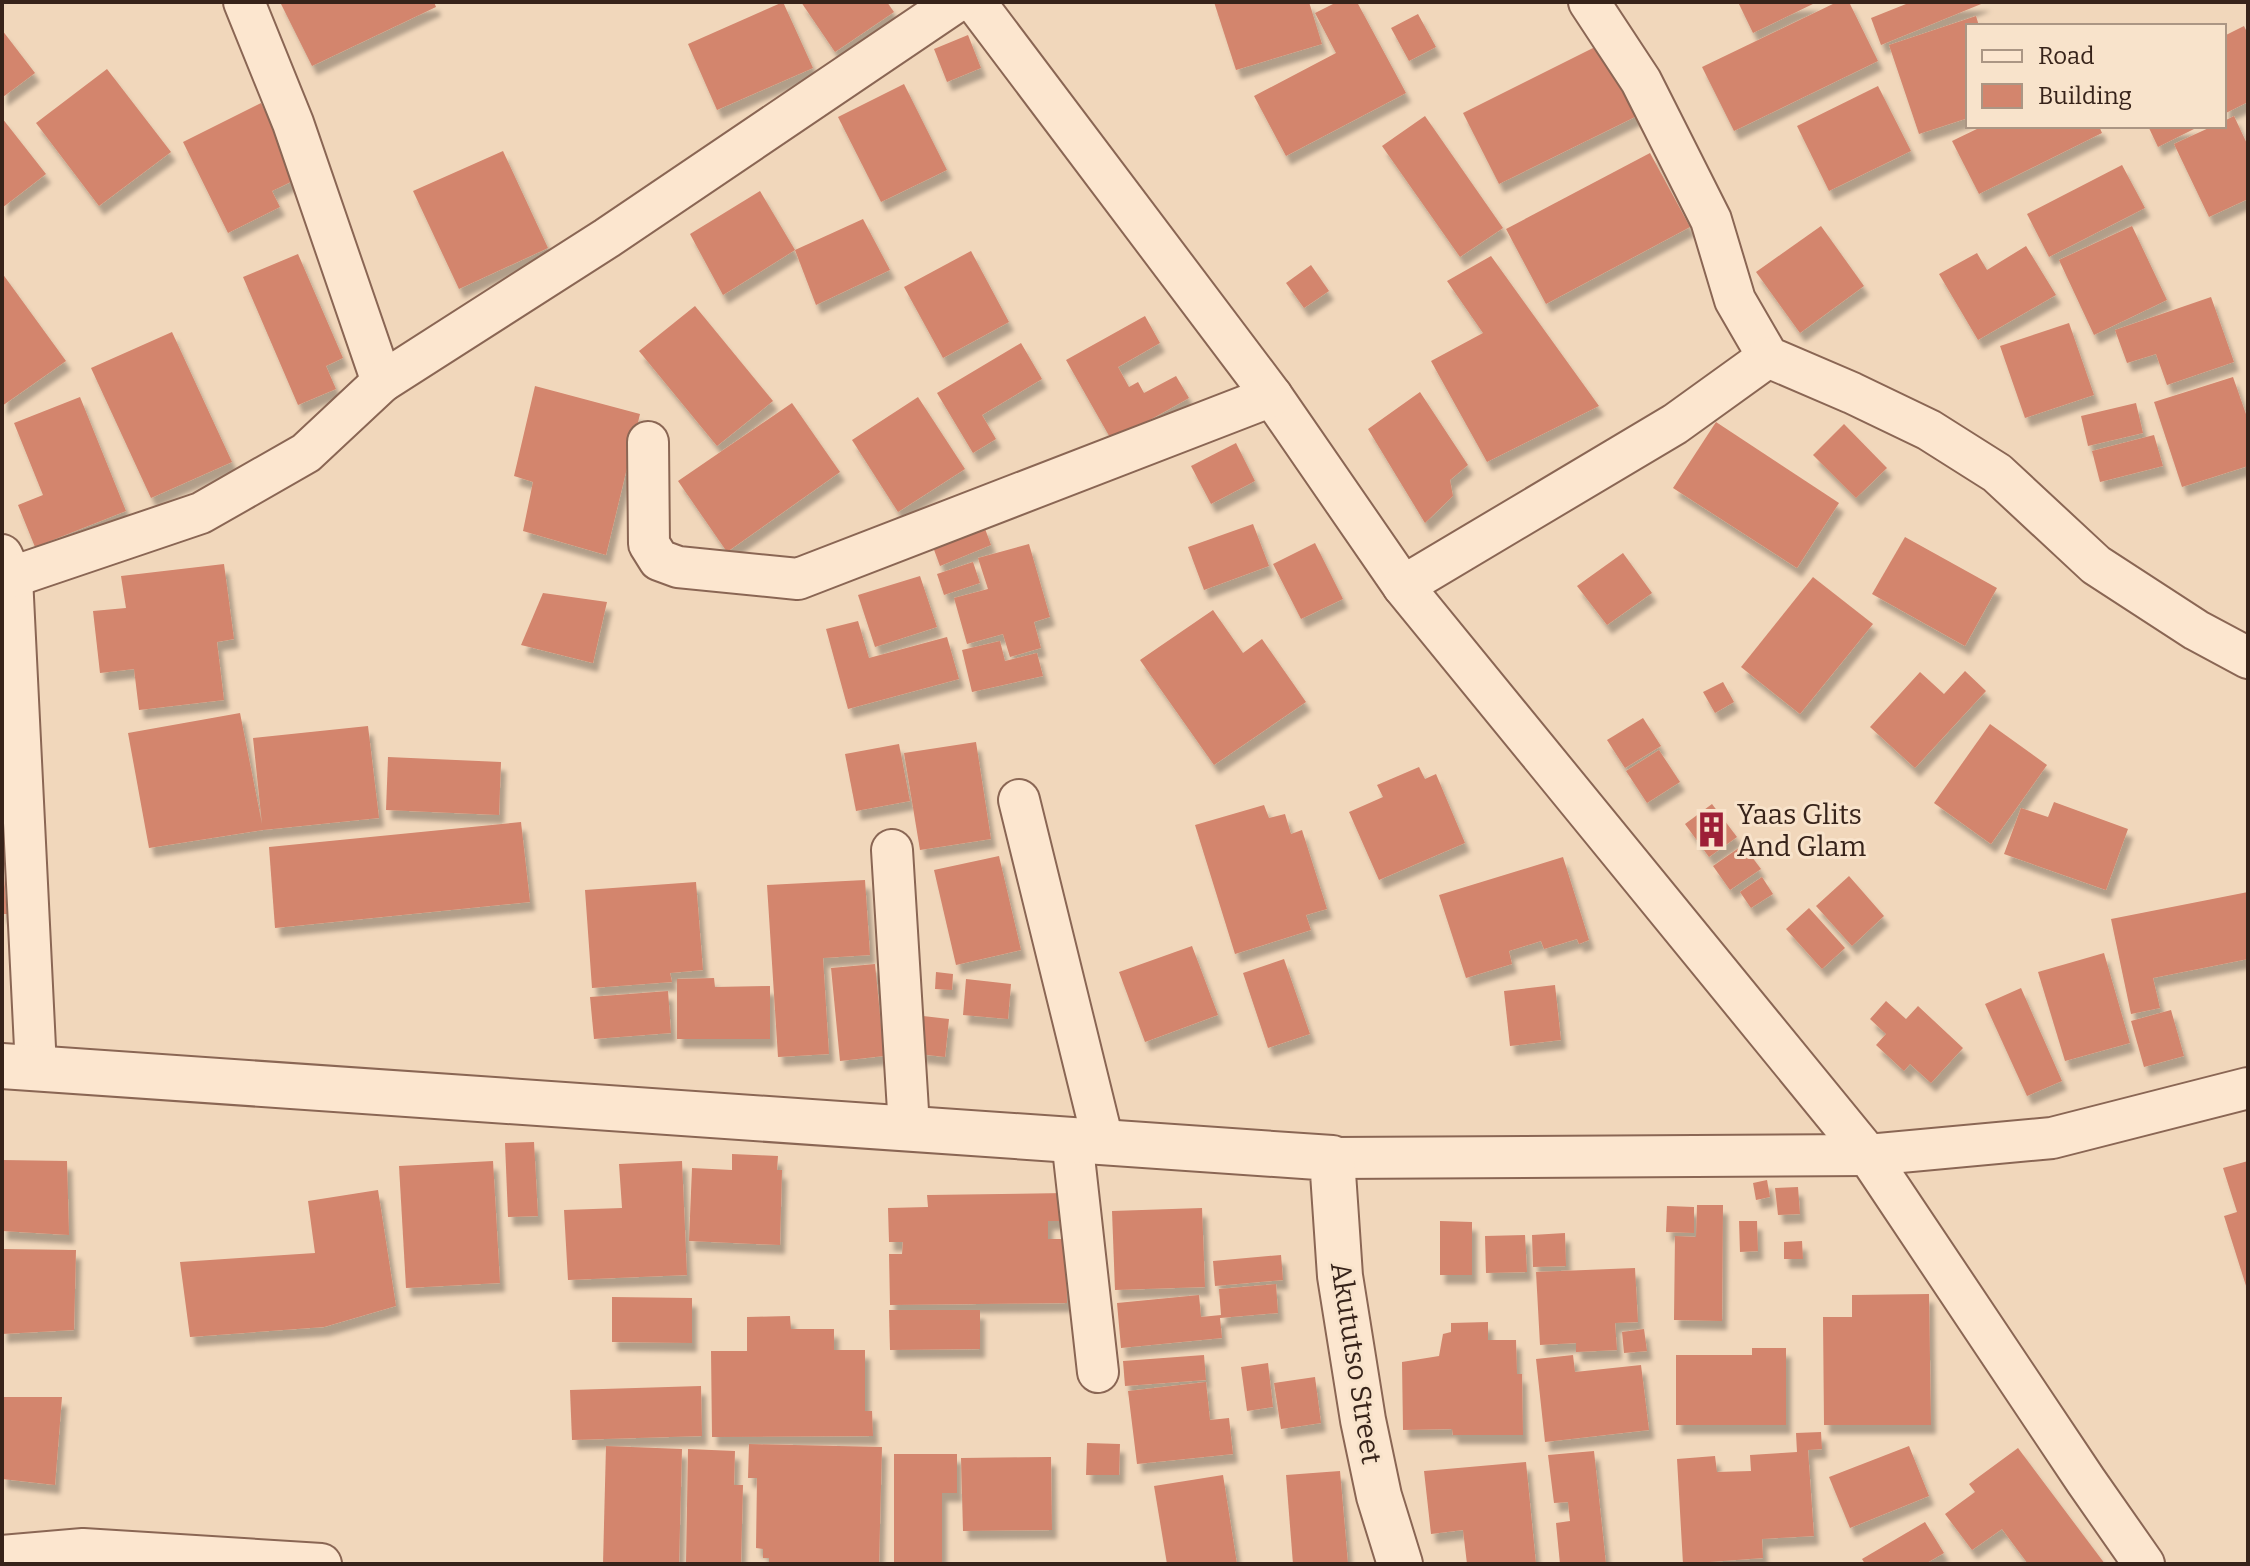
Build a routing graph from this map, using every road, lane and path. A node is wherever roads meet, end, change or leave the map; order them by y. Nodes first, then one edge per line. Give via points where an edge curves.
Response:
1 (244, 2) edge
2 (956, 2) edge
3 (975, 2) edge
4 (1589, 2) edge
5 (1768, 357) junction
6 (382, 382) junction
7 (1272, 396) junction
8 (648, 442) dead end
9 (7, 566) edge
10 (1403, 586) junction
11 (2248, 658) edge
12 (1019, 800) dead end
13 (892, 850) dead end
14 (19, 1067) edge
15 (2248, 1088) edge
16 (909, 1127) junction
17 (1087, 1140) junction
18 (1868, 1155) junction
19 (1332, 1158) junction
20 (1098, 1372) dead end
21 (2, 1556) edge
22 (321, 1564) edge
23 (1400, 1564) edge
24 (2144, 1564) edge

1 - 6 street via 293,123
2 - 6 street via 607,238
3 - 7 street
4 - 5 street via 1641,81 1711,220 1735,300
5 - 10 street via 1675,424
5 - 11 street via 1940,437 1997,473 2096,565
6 - 9 street via 306,453 201,513
7 - 8 street via 798,579 678,567 659,560 649,544
7 - 10 street
9 - 14 street
10 - 18 street
12 - 17 street
13 - 16 street
14 - 16 street
15 - 18 street via 2052,1138
16 - 17 street
17 - 19 street
17 - 20 street
18 - 19 street
18 - 24 street
19 - 23 street, Akututso Street via 1340,1276 1363,1420
21 - 22 street via 83,1549

